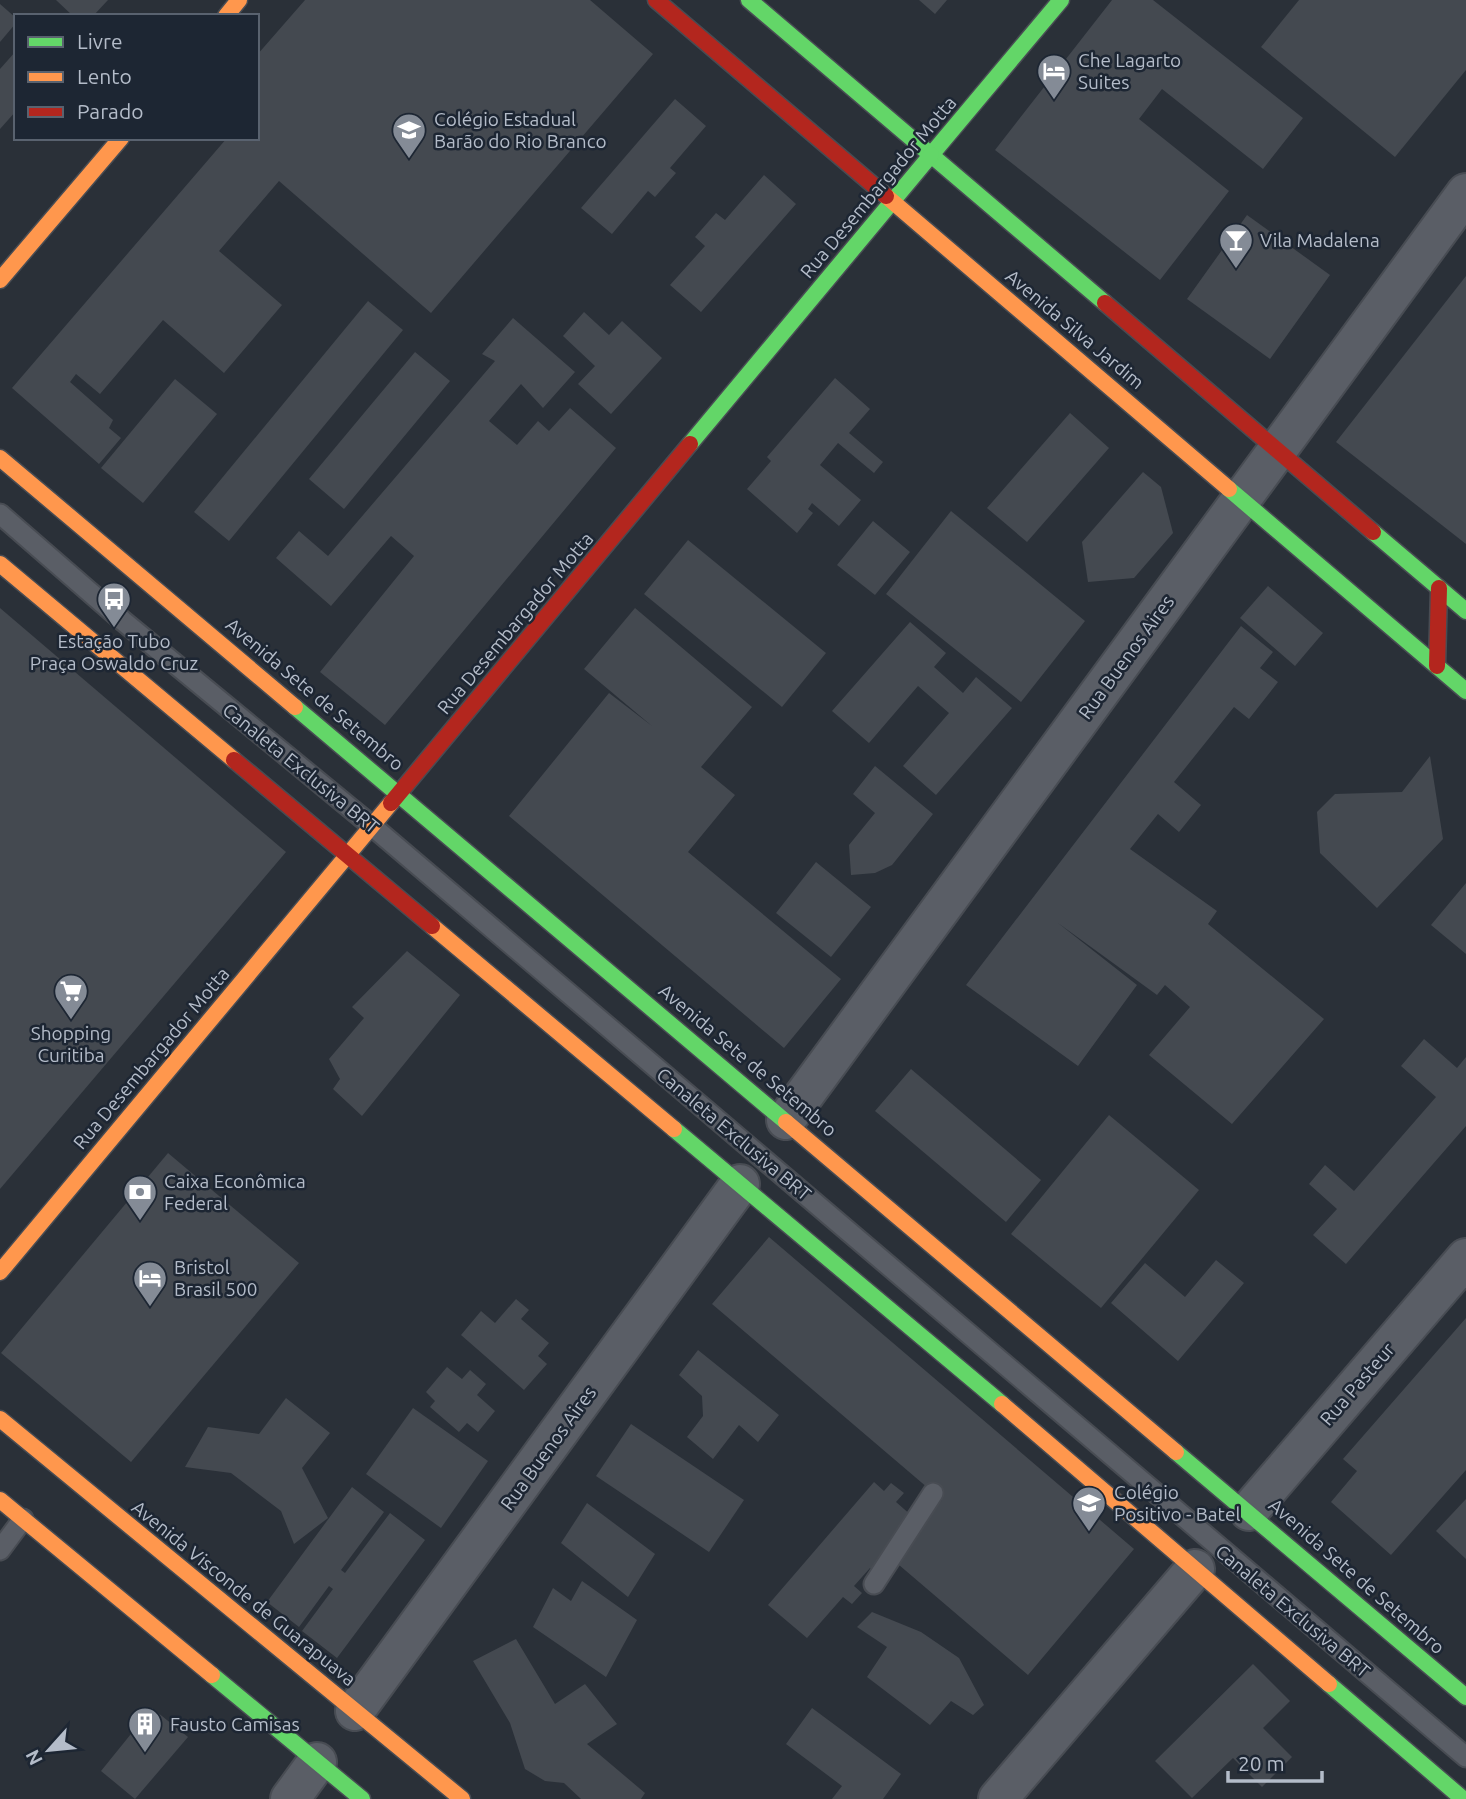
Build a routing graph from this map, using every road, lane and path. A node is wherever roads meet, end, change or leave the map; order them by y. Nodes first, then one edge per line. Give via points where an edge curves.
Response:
1 (239, 0) edge
2 (656, 0) edge
3 (749, 0) edge
4 (1061, 0) edge
5 (228, 14) edge
6 (119, 140) edge
7 (931, 155) junction
8 (1466, 193) edge
9 (893, 202) junction
10 (0, 280) edge
11 (1278, 449) junction
12 (0, 458) edge
13 (1242, 499) junction
14 (0, 514) edge
15 (0, 564) edge
16 (1439, 588) junction
17 (1466, 611) edge
18 (1437, 666) junction
19 (1466, 691) edge
20 (400, 793) junction
21 (372, 826) junction
22 (348, 855) junction
23 (786, 1120) junction
24 (740, 1184) junction
25 (1466, 1258) edge
26 (0, 1272) edge
27 (1002, 1404) junction
28 (0, 1419) edge
29 (986, 1422) dead end
30 (933, 1493) dead end
31 (0, 1500) edge
32 (1249, 1511) junction
33 (23, 1519) junction
34 (0, 1550) edge
35 (1195, 1569) junction
36 (874, 1584) dead end
37 (1466, 1697) edge
38 (355, 1711) junction
39 (1466, 1757) edge
40 (317, 1762) junction
41 (290, 1799) edge
42 (362, 1799) edge
43 (461, 1799) edge
44 (998, 1799) edge
45 (1463, 1799) edge

1 - 5 main road
2 - 9 main road, Avenida Silva Jardim
3 - 7 main road, Avenida Silva Jardim
4 - 7 main road, Rua Desembargador Motta
6 - 10 main road
7 - 9 main road, Rua Desembargador Motta
7 - 11 main road, Avenida Silva Jardim
8 - 11 street, Rua Buenos Aires
9 - 13 main road, Avenida Silva Jardim
9 - 20 main road, Rua Desembargador Motta
11 - 13 street, Rua Buenos Aires
11 - 16 main road, Avenida Silva Jardim
12 - 20 main road, Avenida Sete de Setembro
13 - 18 main road, Avenida Silva Jardim
13 - 23 street, Rua Buenos Aires
14 - 21 lane, Canaleta Exclusiva BRT
15 - 22 main road
16 - 17 main road, Avenida Silva Jardim
16 - 18 main road
18 - 19 main road, Avenida Silva Jardim
20 - 21 main road, Rua Desembargador Motta
20 - 23 main road, Avenida Sete de Setembro
21 - 22 main road, Rua Desembargador Motta
21 - 39 lane, Canaleta Exclusiva BRT
22 - 24 main road
22 - 26 main road, Rua Desembargador Motta
23 - 32 main road, Avenida Sete de Setembro
24 - 27 main road
24 - 38 street, Rua Buenos Aires
25 - 32 street, Rua Pasteur
27 - 29 lane
27 - 35 main road
28 - 38 main road, Avenida Visconde de Guarapuava
30 - 36 lane
31 - 33 main road
32 - 37 main road, Avenida Sete de Setembro
33 - 34 lane
33 - 40 main road
35 - 44 street
35 - 45 main road
38 - 43 main road, Avenida Visconde de Guarapuava
40 - 41 street
40 - 42 main road

